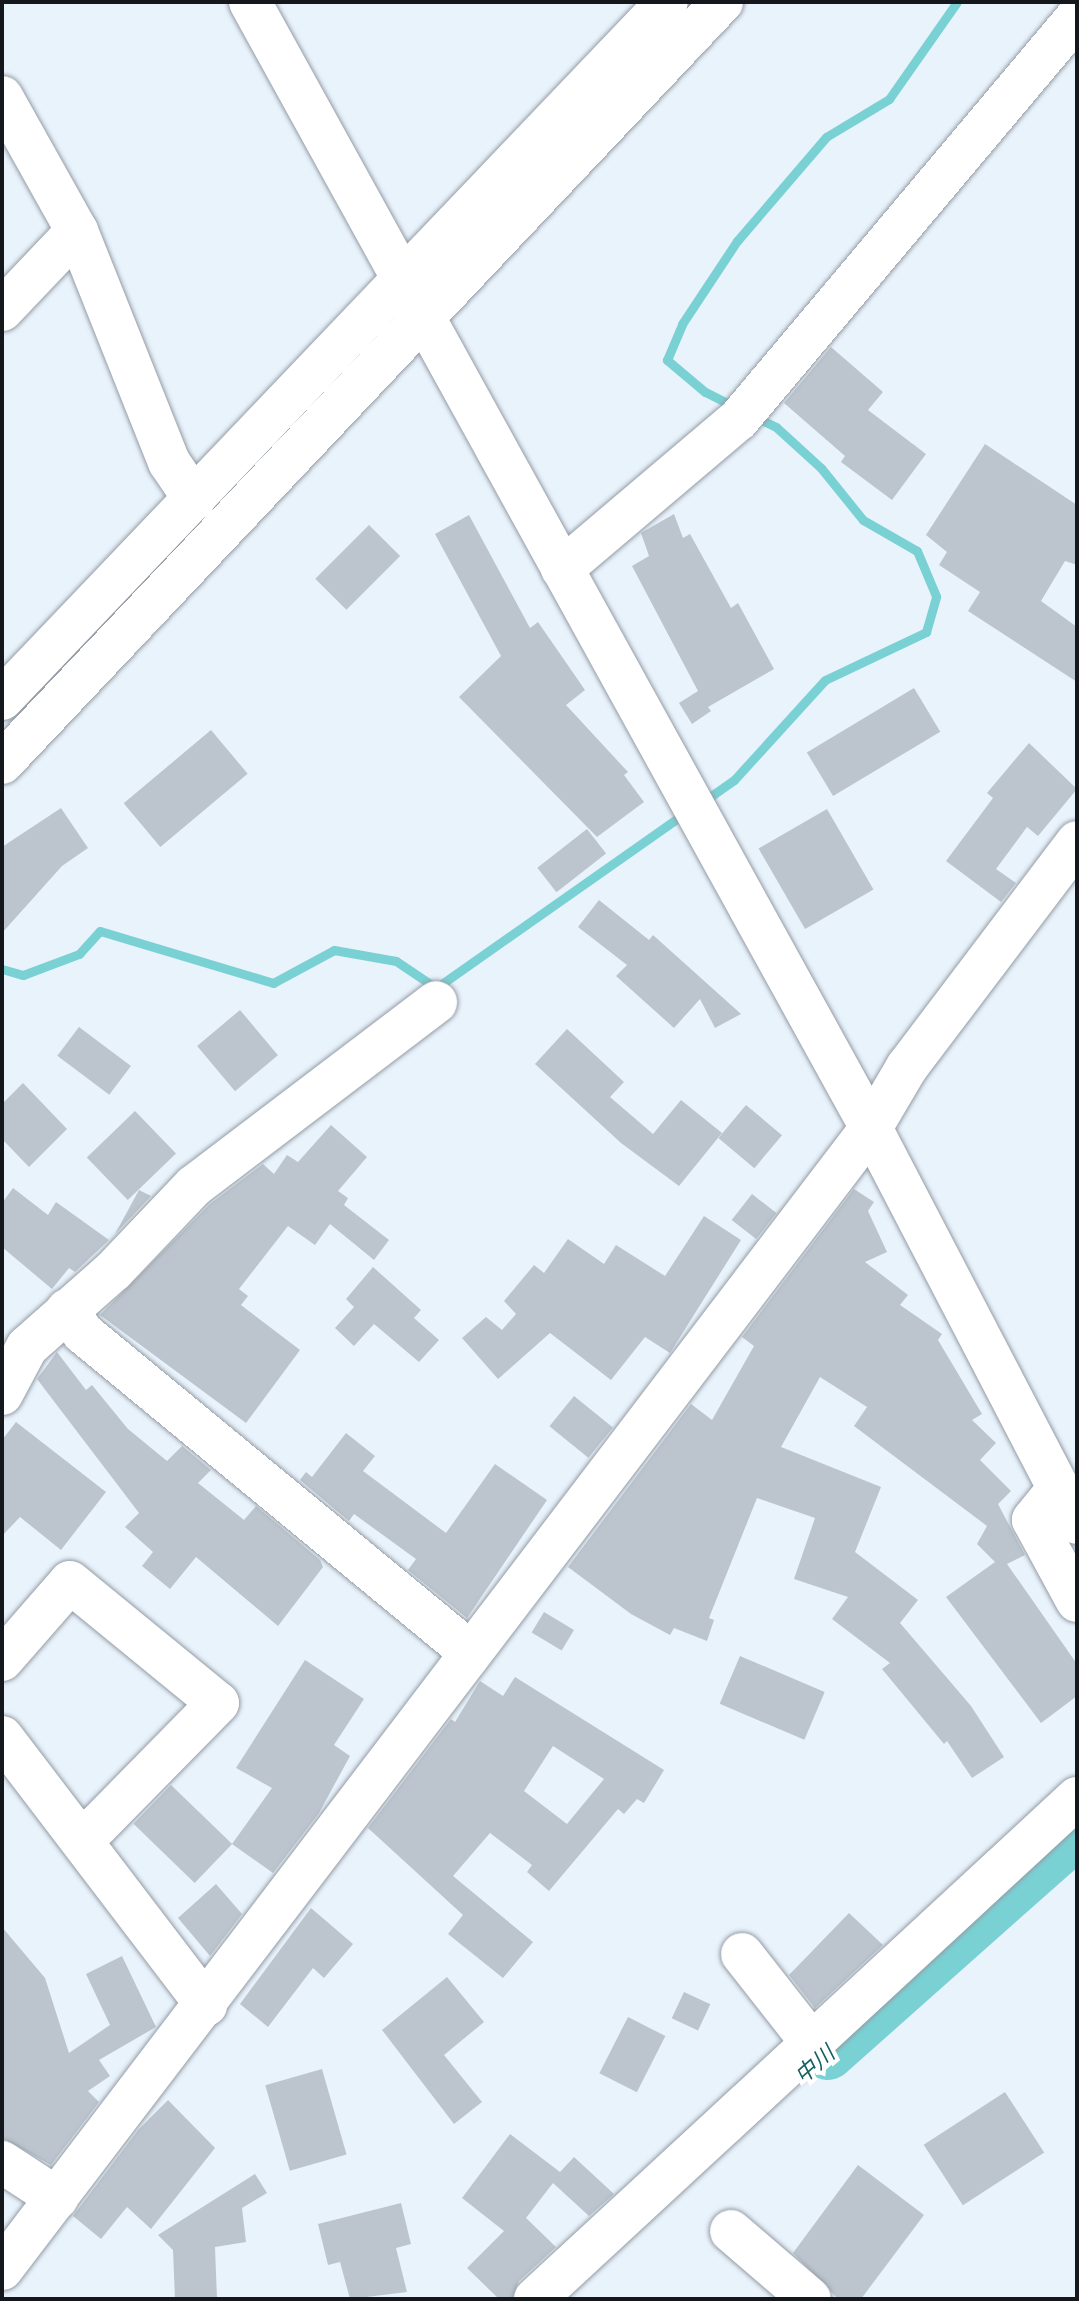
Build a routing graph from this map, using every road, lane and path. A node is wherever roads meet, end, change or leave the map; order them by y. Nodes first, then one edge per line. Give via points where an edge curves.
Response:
1 (250, 2) edge
2 (667, 2) edge
3 (722, 2) edge
4 (1077, 17) edge
5 (2, 97) edge
6 (77, 231) junction
7 (403, 278) junction
8 (2, 310) edge
9 (425, 317) junction
10 (194, 499) junction
11 (562, 569) junction
12 (2, 699) edge
13 (2, 763) edge
14 (1077, 842) edge
15 (436, 1002) dead end
16 (871, 1128) junction
17 (67, 1310) junction
18 (2, 1394) edge
19 (1068, 1506) edge
20 (1077, 1601) edge
21 (470, 1652) junction
22 (2, 1660) edge
23 (2, 1737) edge
24 (1077, 1798) edge
25 (78, 1836) junction
26 (742, 1954) dead end
27 (206, 2005) junction
28 (811, 2042) junction
29 (2, 2162) edge
30 (57, 2198) junction
31 (731, 2231) dead end
32 (2, 2269) edge
33 (535, 2299) edge
34 (810, 2299) edge

1 - 7 street
2 - 7 street
3 - 9 street
4 - 11 street via 739,419
5 - 6 street
6 - 8 street
6 - 10 street via 169,462
7 - 9 street
7 - 10 street
9 - 11 street
9 - 13 street
10 - 12 street
11 - 16 street
14 - 16 street via 907,1067
15 - 17 street via 194,1186 114,1270
16 - 19 street
16 - 21 street
17 - 18 street via 27,1347
17 - 21 street via 83,1333
19 - 20 street via 1033,1520
21 - 27 street
22 - 25 street via 70,1582 218,1703 97,1826
23 - 25 street
24 - 28 street
25 - 27 street
26 - 28 street
27 - 30 street
28 - 33 street
29 - 30 street
30 - 32 street
31 - 34 street

